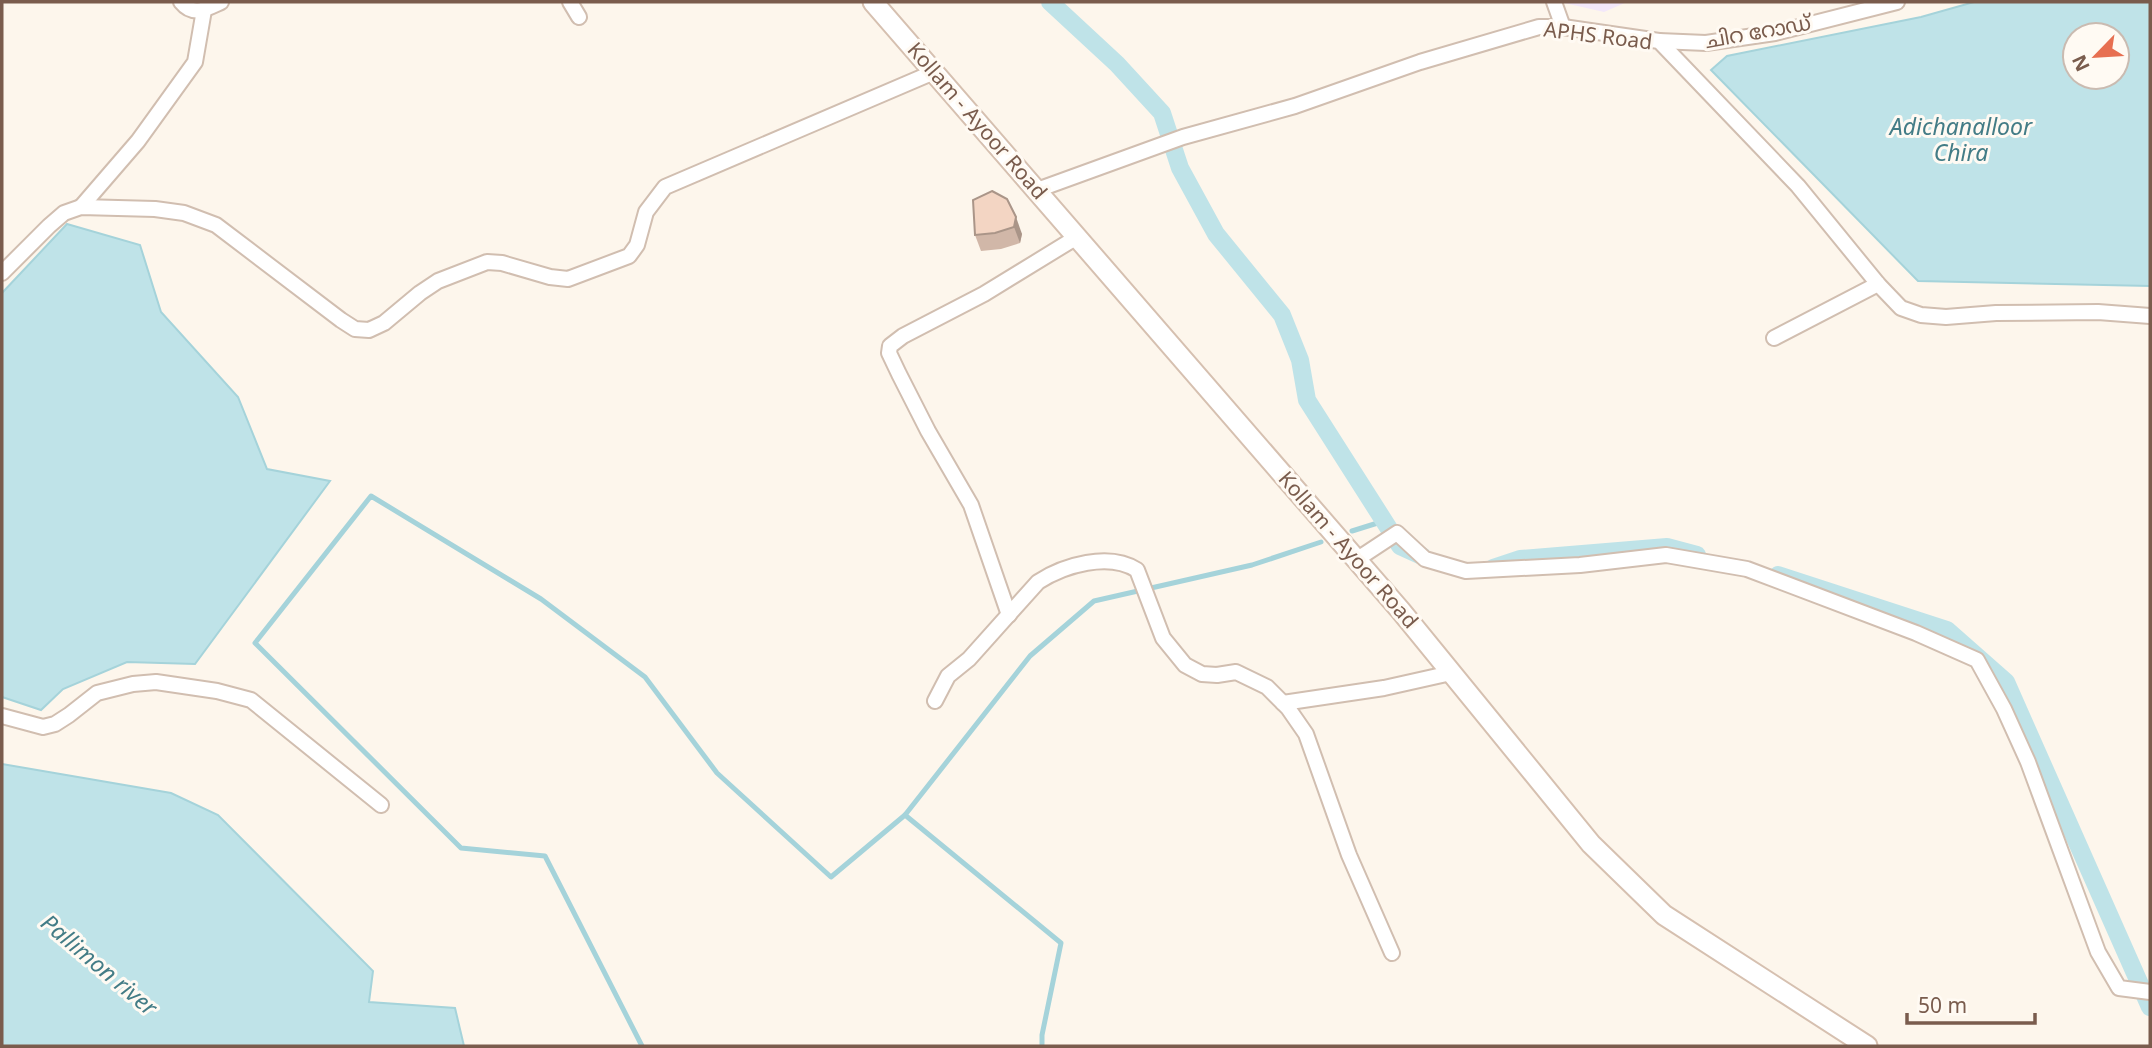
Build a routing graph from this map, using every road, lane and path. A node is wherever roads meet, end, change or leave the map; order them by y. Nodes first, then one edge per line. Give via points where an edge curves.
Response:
1 (181, 2) edge
2 (221, 2) edge
3 (570, 2) edge
4 (873, 2) edge
5 (1554, 2) edge
6 (1896, 2) edge
7 (204, 10) junction
8 (579, 17) dead end
9 (1563, 27) junction
10 (1659, 41) junction
11 (934, 72) junction
12 (1037, 190) junction
13 (81, 207) junction
14 (1077, 237) junction
15 (2, 273) edge
16 (1878, 284) junction
17 (2150, 316) edge
18 (1774, 338) dead end
19 (1356, 560) junction
20 (1009, 615) junction
21 (1451, 673) junction
22 (935, 701) dead end
23 (1283, 704) junction
24 (2, 716) edge
25 (381, 805) dead end
26 (1392, 953) dead end
27 (2150, 992) edge
28 (1867, 1046) edge

1 - 7 street via 186,8
2 - 7 street
3 - 8 street
4 - 11 main road, Kollam - Ayoor Road
5 - 9 street
6 - 10 street, ചിറ റോഡ് via 1775,33 1706,44
7 - 13 street via 195,62 138,141
9 - 10 street, APHS Road
9 - 12 street, APHS Road via 1539,27 1420,62 1295,106 1183,137
10 - 16 street, APHS Road via 1798,186
11 - 12 main road, Kollam - Ayoor Road
11 - 13 street via 665,187 646,212 629,256 568,279 487,262 438,281 369,330 355,329 341,320 216,225 174,211
12 - 14 main road, Kollam - Ayoor Road
13 - 15 street via 64,213
14 - 19 main road, Kollam - Ayoor Road
14 - 20 street via 890,346 899,374 971,505
16 - 17 street, APHS Road via 1901,307 1921,315 2098,312
16 - 18 street
19 - 21 main road, Kollam - Ayoor Road
19 - 27 street via 1397,533 1425,559 1466,571 1666,555 1747,569 1977,660 2028,762 2098,952 2119,988
20 - 22 street via 948,676
20 - 23 street via 1052,573 1099,561 1127,563 1137,570 1163,638 1185,665 1202,674 1236,672 1267,687
21 - 23 street
21 - 28 main road, Kollam - Ayoor Road via 1591,844 1664,915
23 - 26 street via 1306,734 1349,855
24 - 25 street via 43,727 62,720 97,693 133,684 156,682 217,691 251,700

